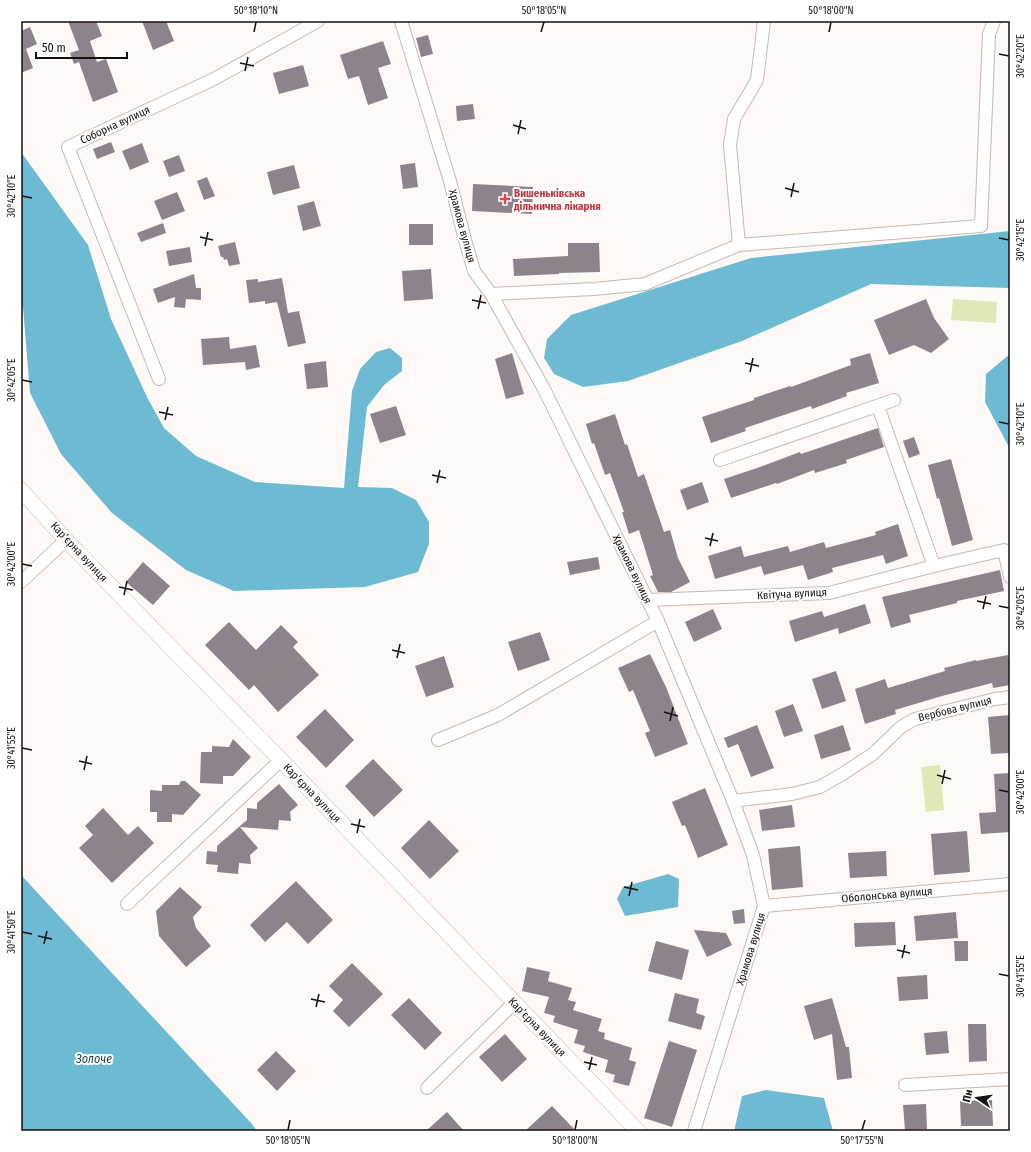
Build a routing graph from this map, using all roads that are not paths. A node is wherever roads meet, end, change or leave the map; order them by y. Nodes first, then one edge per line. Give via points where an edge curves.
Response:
1 (318, 21) edge
2 (401, 21) edge
3 (764, 21) edge
4 (994, 21) edge
5 (740, 245) junction
6 (491, 294) junction
7 (159, 379) dead end
8 (894, 400) dead end
9 (878, 406) junction
10 (720, 460) dead end
11 (21, 490) edge
12 (66, 540) junction
13 (934, 566) junction
14 (1010, 577) edge
15 (21, 582) edge
16 (647, 600) junction
17 (658, 621) junction
18 (1010, 697) edge
19 (438, 740) dead end
20 (281, 760) junction
21 (733, 801) junction
22 (1010, 884) edge
23 (127, 904) dead end
24 (764, 906) junction
25 (514, 1003) junction
26 (1010, 1079) edge
27 (905, 1085) dead end
28 (427, 1088) dead end
29 (638, 1131) edge
30 (694, 1131) edge

1 - 7 street, Соборна вулиця via 214,79 68,147
2 - 6 street, Храмова вулиця via 448,174 474,271
3 - 5 street via 757,80 734,119 730,145
4 - 5 street via 989,34 982,226
5 - 6 street via 645,284
6 - 16 street, Храмова вулиця via 544,389
8 - 9 street
9 - 10 street
9 - 13 street
11 - 12 street, Карʼєрна вулиця
12 - 15 street
12 - 20 street, Карʼєрна вулиця
13 - 14 street, Квітуча вулиця via 1004,550
13 - 16 street, Квітуча вулиця via 829,593
16 - 17 street, Храмова вулиця
17 - 19 street via 498,715
17 - 21 street, Храмова вулиця
18 - 21 street, Вербова вулиця via 915,719 901,727 873,754 820,787 792,794
20 - 23 street
20 - 25 street, Карʼєрна вулиця
21 - 24 street, Храмова вулиця via 753,855
22 - 24 street, Оболонська вулиця
24 - 30 street, Храмова вулиця
25 - 28 street
25 - 29 street, Карʼєрна вулиця
26 - 27 street

